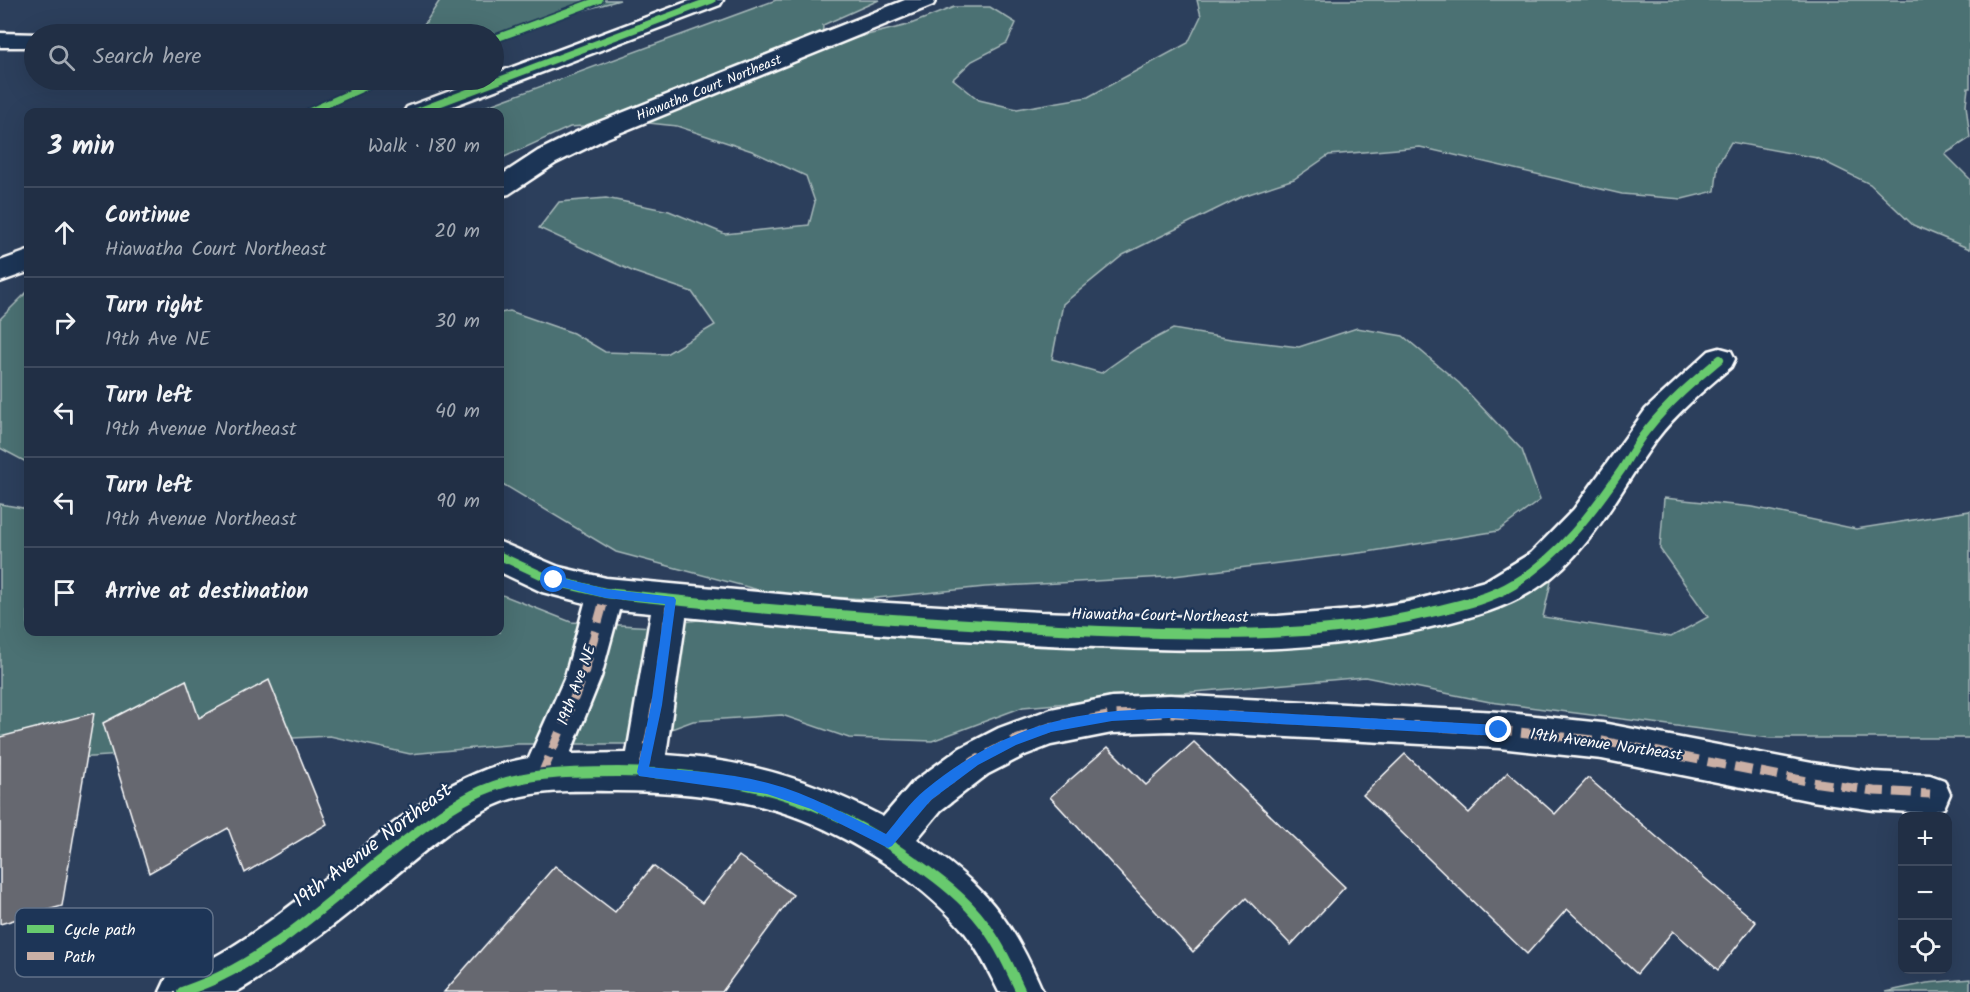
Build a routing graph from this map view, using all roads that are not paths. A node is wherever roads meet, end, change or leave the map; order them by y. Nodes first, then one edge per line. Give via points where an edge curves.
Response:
1 (712, 0) edge
2 (926, 0) edge
3 (0, 40) edge
4 (24, 40) edge
5 (504, 79) edge
6 (474, 90) edge
7 (427, 108) edge
8 (504, 185) edge
9 (24, 263) edge
10 (0, 272) edge
11 (1720, 359) dead end
12 (504, 558) edge
13 (606, 593) junction
14 (671, 600) junction
15 (643, 772) junction
16 (542, 774) junction
17 (1930, 794) dead end
18 (888, 842) junction
19 (182, 992) edge
20 (1021, 992) edge

1 - 5 street
2 - 8 street, Hiawatha Court Northeast via 598,132 546,157
3 - 4 street
6 - 7 street
9 - 10 street
11 - 14 street, Hiawatha Court Northeast via 1648,427 1574,534 1546,563 1508,588 1427,614 1289,632 1178,633 938,624
12 - 13 street, Hiawatha Court Northeast via 554,580
13 - 14 street, Hiawatha Court Northeast
13 - 16 street, 19th Ave NE via 583,677
14 - 15 street
15 - 16 street, 19th Avenue Northeast
15 - 18 street, 19th Avenue Northeast via 767,789 813,805
16 - 19 street, 19th Avenue Northeast via 474,794 429,823 280,939 226,974
17 - 18 street, 19th Avenue Northeast via 1812,782 1602,741 1499,730 1170,713 1112,716 1051,727 1013,741 974,761 927,796
18 - 20 street, 19th Avenue Northeast via 974,912 1002,951

